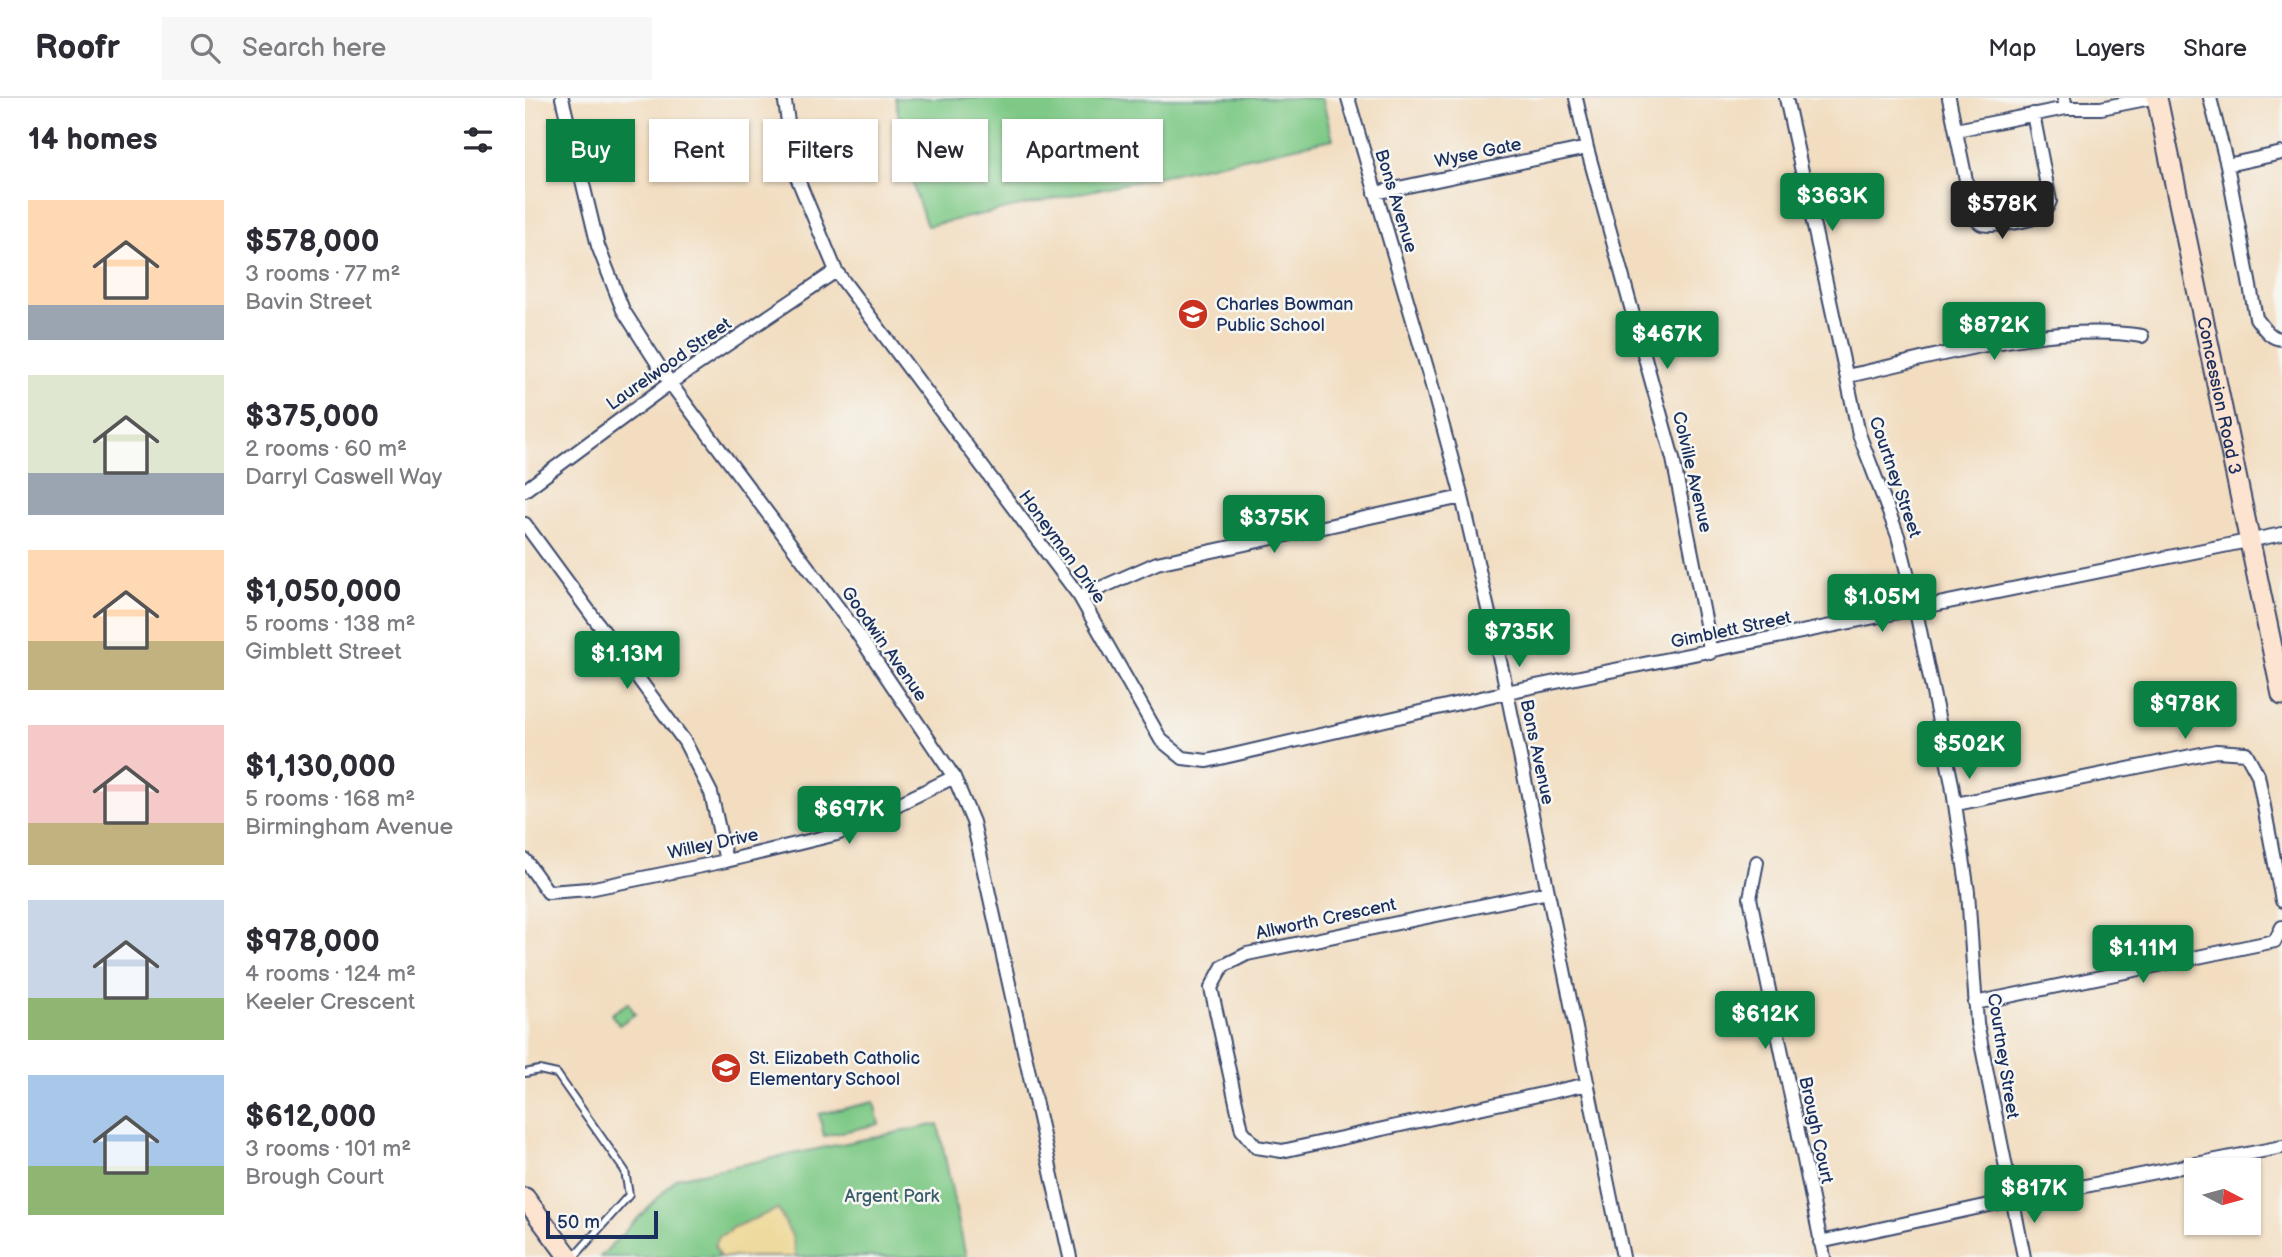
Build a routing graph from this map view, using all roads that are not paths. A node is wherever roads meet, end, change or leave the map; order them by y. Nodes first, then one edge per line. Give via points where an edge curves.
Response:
1 (562, 98) edge
2 (1347, 98) edge
3 (1576, 98) edge
4 (1786, 98) edge
5 (1949, 98) edge
6 (2151, 98) edge
7 (2157, 98) edge
8 (2210, 98) edge
9 (785, 102) dead end
10 (2065, 103) edge
11 (2033, 114) junction
12 (1956, 130) junction
13 (1587, 148) junction
14 (2282, 153) edge
15 (2227, 165) junction
16 (1375, 193) junction
17 (836, 271) junction
18 (2142, 336) dead end
19 (2282, 339) edge
20 (1847, 376) junction
21 (670, 383) junction
22 (525, 490) edge
23 (1462, 497) junction
24 (525, 524) edge
25 (2282, 534) edge
26 (2250, 542) junction
27 (1080, 597) junction
28 (1916, 610) junction
29 (1710, 653) junction
30 (1507, 692) junction
31 (2282, 695) edge
32 (954, 777) junction
33 (1956, 804) junction
34 (525, 860) edge
35 (726, 861) junction
36 (1758, 862) dead end
37 (1548, 892) junction
38 (2282, 901) edge
39 (2282, 927) edge
40 (1975, 1003) junction
41 (525, 1073) edge
42 (1588, 1084) junction
43 (2282, 1147) edge
44 (525, 1198) edge
45 (2011, 1201) junction
46 (1820, 1242) junction
47 (571, 1257) edge
48 (1070, 1257) edge
49 (1623, 1257) edge
50 (1824, 1257) edge
51 (2024, 1257) edge

1 - 21 street, Goodwin Avenue via 598,246 623,310
2 - 16 street, Bons Avenue
3 - 13 street, Colville Avenue
4 - 20 street, Courtney Street
5 - 12 street
6 - 10 street via 2101,108
7 - 26 street, Concession Road 3
8 - 15 street
9 - 17 street, Honeyman Drive via 796,175
10 - 11 street
11 - 12 street
11 - 12 street via 2050,201 2038,217 1991,227 1975,218
13 - 16 street, Wyse Gate
13 - 29 street, Colville Avenue via 1673,459
14 - 15 street
15 - 19 street via 2256,318 2265,331
16 - 23 street, Bons Avenue
17 - 21 street, Laurelwood Street
17 - 27 street, Honeyman Drive
18 - 20 street via 2118,332 2027,337
20 - 28 street, Courtney Street via 1859,433 1898,536
21 - 22 street, Laurelwood Street
21 - 32 street, Goodwin Avenue via 855,630
23 - 27 street via 1157,563
23 - 30 street, Bons Avenue
24 - 35 street via 685,742 711,793
25 - 26 street, Gimblett Street
26 - 28 street, Gimblett Street
26 - 31 street, Concession Road 3
27 - 30 street, Honeyman Drive via 1161,740 1183,758 1207,761
28 - 29 street, Gimblett Street
28 - 33 street, Courtney Street
29 - 30 street, Gimblett Street
30 - 37 street, Bons Avenue
32 - 35 street, Willey Drive via 837,834
32 - 48 street, Goodwin Avenue via 973,822
33 - 38 street via 2216,751 2246,753 2258,775
33 - 40 street, Courtney Street via 1968,892
34 - 35 street, Willey Drive via 548,892 589,889
36 - 46 street, Brough Court via 1750,898
37 - 42 street, Bons Avenue
37 - 42 street, Allworth Crescent via 1247,954 1223,966 1211,988 1242,1130 1256,1147 1282,1151
39 - 40 street via 2275,941
40 - 45 street, Courtney Street
41 - 47 lane via 557,1074 625,1171 629,1195
42 - 49 street, Bons Avenue
43 - 45 street
44 - 47 street
45 - 46 street
45 - 51 street, Courtney Street
46 - 50 street, Brough Court

